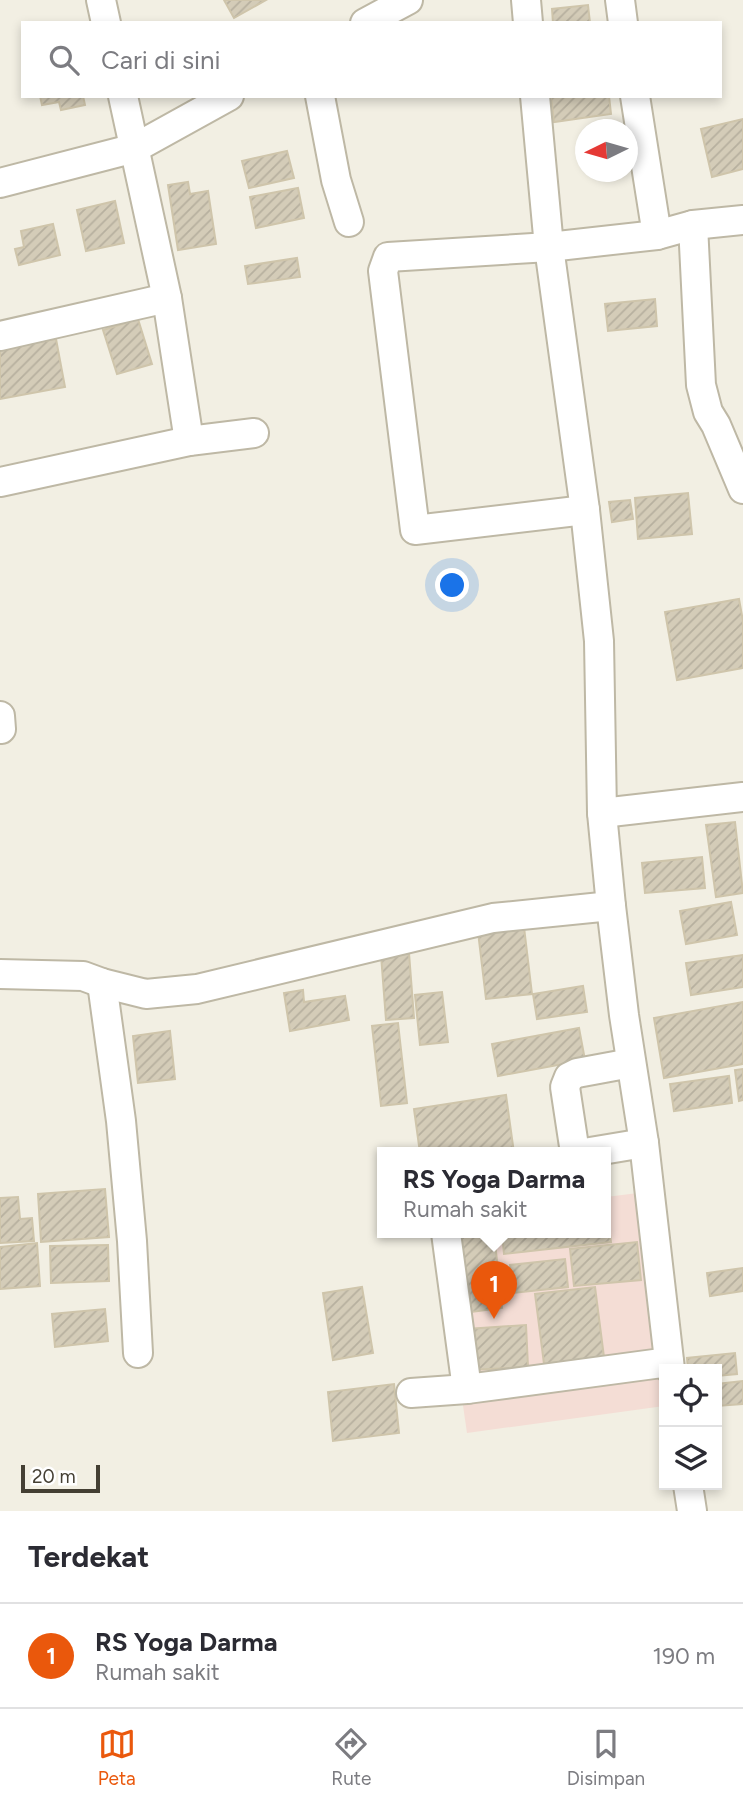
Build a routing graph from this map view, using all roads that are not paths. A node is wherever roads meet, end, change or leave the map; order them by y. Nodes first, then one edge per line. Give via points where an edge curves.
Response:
1 (101, 0) edge
2 (408, 0) edge
3 (526, 0) edge
4 (620, 0) edge
5 (106, 21) edge
6 (369, 21) edge
7 (528, 21) edge
8 (623, 21) edge
9 (123, 98) edge
10 (225, 98) edge
11 (320, 98) edge
12 (535, 98) edge
13 (635, 98) edge
14 (135, 148) junction
15 (0, 183) edge
16 (743, 220) edge
17 (349, 222) dead end
18 (693, 225) junction
19 (657, 235) junction
20 (549, 247) junction
21 (167, 298) junction
22 (0, 336) edge
23 (254, 433) dead end
24 (189, 441) junction
25 (740, 474) edge
26 (0, 482) edge
27 (585, 510) junction
28 (0, 716) edge
29 (1, 729) edge
30 (743, 797) edge
31 (602, 813) junction
32 (611, 906) junction
33 (0, 974) edge
34 (102, 984) junction
35 (631, 1063) junction
36 (644, 1143) junction
37 (574, 1147) edge
38 (611, 1148) edge
39 (447, 1238) edge
40 (138, 1353) dead end
41 (670, 1364) edge
42 (659, 1366) edge
43 (467, 1389) junction
44 (411, 1394) dead end
45 (689, 1490) edge
46 (692, 1511) edge

1 - 5 street
2 - 6 street
3 - 7 street
4 - 8 street
9 - 14 street
10 - 14 street
11 - 17 street
12 - 20 street
13 - 19 street
14 - 15 street
14 - 21 street
16 - 18 street
18 - 19 street
18 - 25 street via 701,385 708,412
19 - 20 street
20 - 27 street
20 - 27 street via 388,257 383,271 415,530
21 - 22 street
21 - 24 street
23 - 24 street
24 - 26 street
27 - 31 street via 599,640
28 - 29 street
30 - 31 street
31 - 32 street
32 - 34 street via 493,918 197,989 146,994
32 - 35 street
33 - 34 street via 83,975
34 - 40 street via 122,1135
35 - 36 street
35 - 37 street via 569,1077 565,1087
36 - 38 street
36 - 41 street
39 - 43 street
42 - 43 street
43 - 44 street
45 - 46 street

